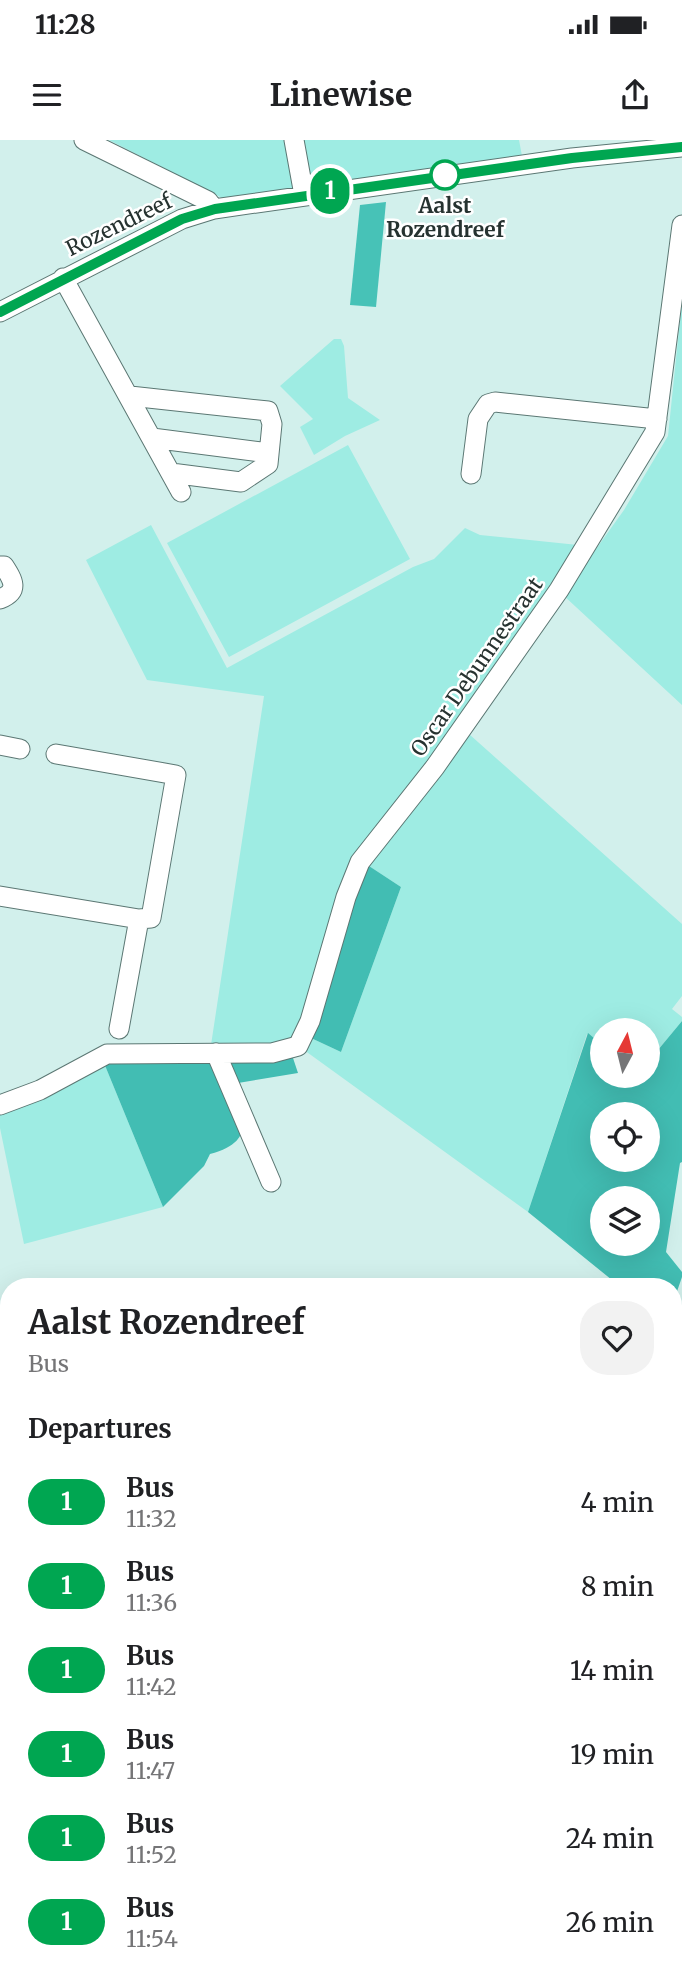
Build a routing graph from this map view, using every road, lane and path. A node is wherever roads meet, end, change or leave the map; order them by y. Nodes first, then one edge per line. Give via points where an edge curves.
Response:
1 (84, 140) edge
2 (294, 140) edge
3 (682, 147) edge
4 (304, 195) junction
5 (215, 209) junction
6 (682, 225) edge
7 (63, 278) junction
8 (0, 312) edge
9 (130, 396) junction
10 (657, 419) junction
11 (152, 438) junction
12 (269, 453) junction
13 (171, 473) junction
14 (471, 474) dead end
15 (181, 492) dead end
16 (1, 563) edge
17 (0, 599) edge
18 (0, 745) edge
19 (20, 748) dead end
20 (57, 754) dead end
21 (0, 896) edge
22 (139, 919) junction
23 (119, 1029) dead end
24 (216, 1053) junction
25 (0, 1105) edge
26 (271, 1182) dead end

1 - 5 street via 208,201
2 - 4 street
3 - 4 street, Rozendreef
4 - 5 street, Rozendreef
5 - 7 street, Rozendreef via 182,219
6 - 10 street, Oscar Debunnestraat
7 - 8 street, Rozendreef
7 - 9 street
9 - 11 street
9 - 12 street via 268,411 272,424
10 - 14 street via 488,404 478,419
10 - 24 street, Oscar Debunnestraat via 655,432 559,590 435,767 360,862 298,1046 272,1053
11 - 12 street
11 - 13 street
12 - 13 street via 268,464 241,482
13 - 15 street
16 - 17 street via 13,586
18 - 19 street
20 - 22 street via 176,775 151,918
21 - 22 street
22 - 23 street
24 - 25 street, Oscar Debunnestraat via 107,1054 40,1090
24 - 26 street

